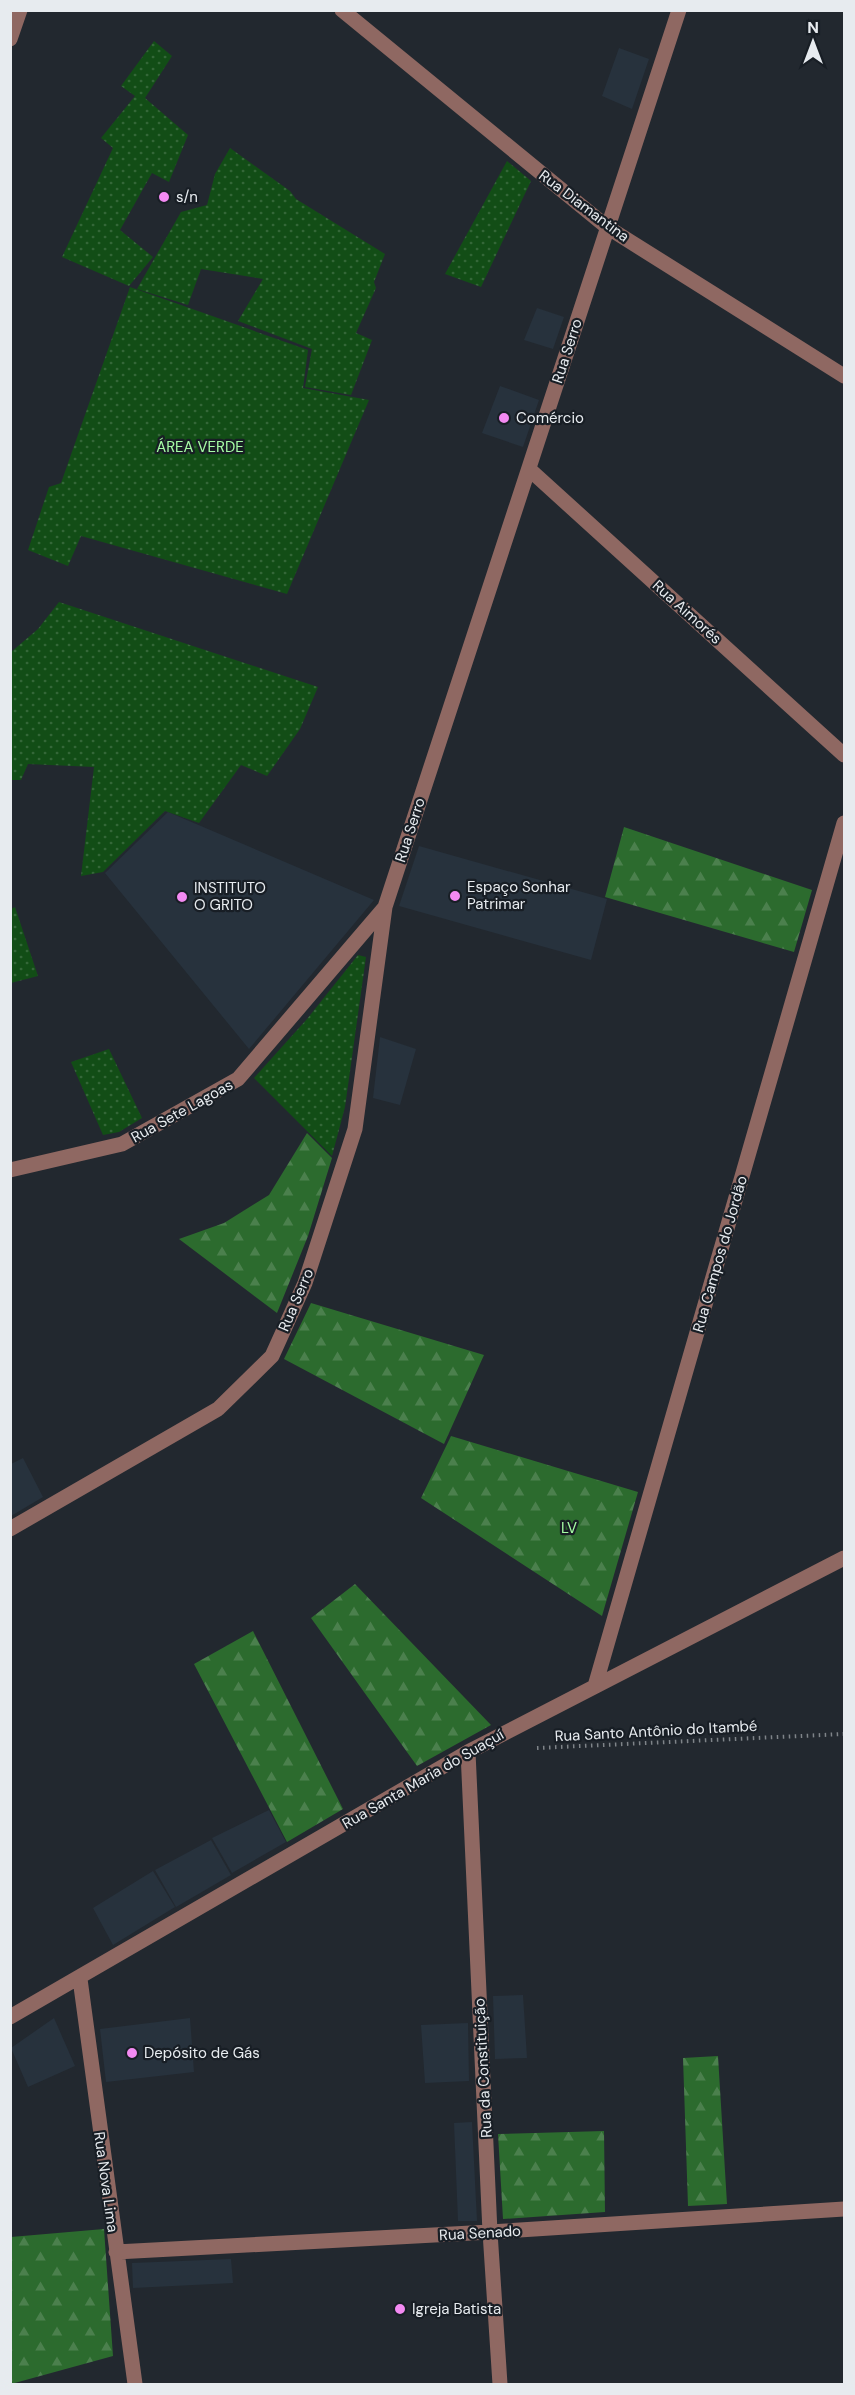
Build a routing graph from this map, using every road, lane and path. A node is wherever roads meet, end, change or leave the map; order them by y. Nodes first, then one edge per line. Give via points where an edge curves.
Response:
1 (20, 10) edge
2 (342, 10) edge
3 (679, 10) edge
4 (10, 39) edge
5 (607, 227) junction
6 (844, 376) edge
7 (529, 469) junction
8 (844, 755) edge
9 (844, 823) edge
10 (385, 907) junction
11 (10, 1170) edge
12 (10, 1529) edge
13 (844, 1558) edge
14 (595, 1686) junction
15 (844, 1734) edge
16 (526, 1749) dead end
17 (468, 1752) junction
18 (80, 1979) junction
19 (10, 2017) edge
20 (844, 2209) edge
21 (490, 2232) junction
22 (116, 2252) junction
23 (135, 2385) edge
24 (500, 2385) edge

1 - 4 street
2 - 5 street, Rua Diamantina
3 - 5 street, Rua Serro
5 - 6 street, Rua Diamantina
5 - 7 street, Rua Serro
7 - 8 street, Rua Aimorés
7 - 10 street, Rua Serro
9 - 14 street, Rua Campos do Jordão
10 - 11 street, Rua Sete Lagoas via 238,1079 122,1144
10 - 12 street, Rua Serro via 355,1129 305,1283 272,1356 218,1409
13 - 14 street, Rua Santa Maria do Suaçuí
14 - 17 street, Rua Santa Maria do Suaçuí
15 - 16 path, Rua Santo Antônio do Itambé
17 - 18 street, Rua Santa Maria do Suaçuí
17 - 21 street, Rua da Constituição
18 - 19 street, Rua Santa Maria do Suaçuí
18 - 22 street, Rua Nova Lima
20 - 21 street, Rua Senado
21 - 22 street, Rua Senado
21 - 24 street, Rua da Constituição
22 - 23 street, Rua Nova Lima

